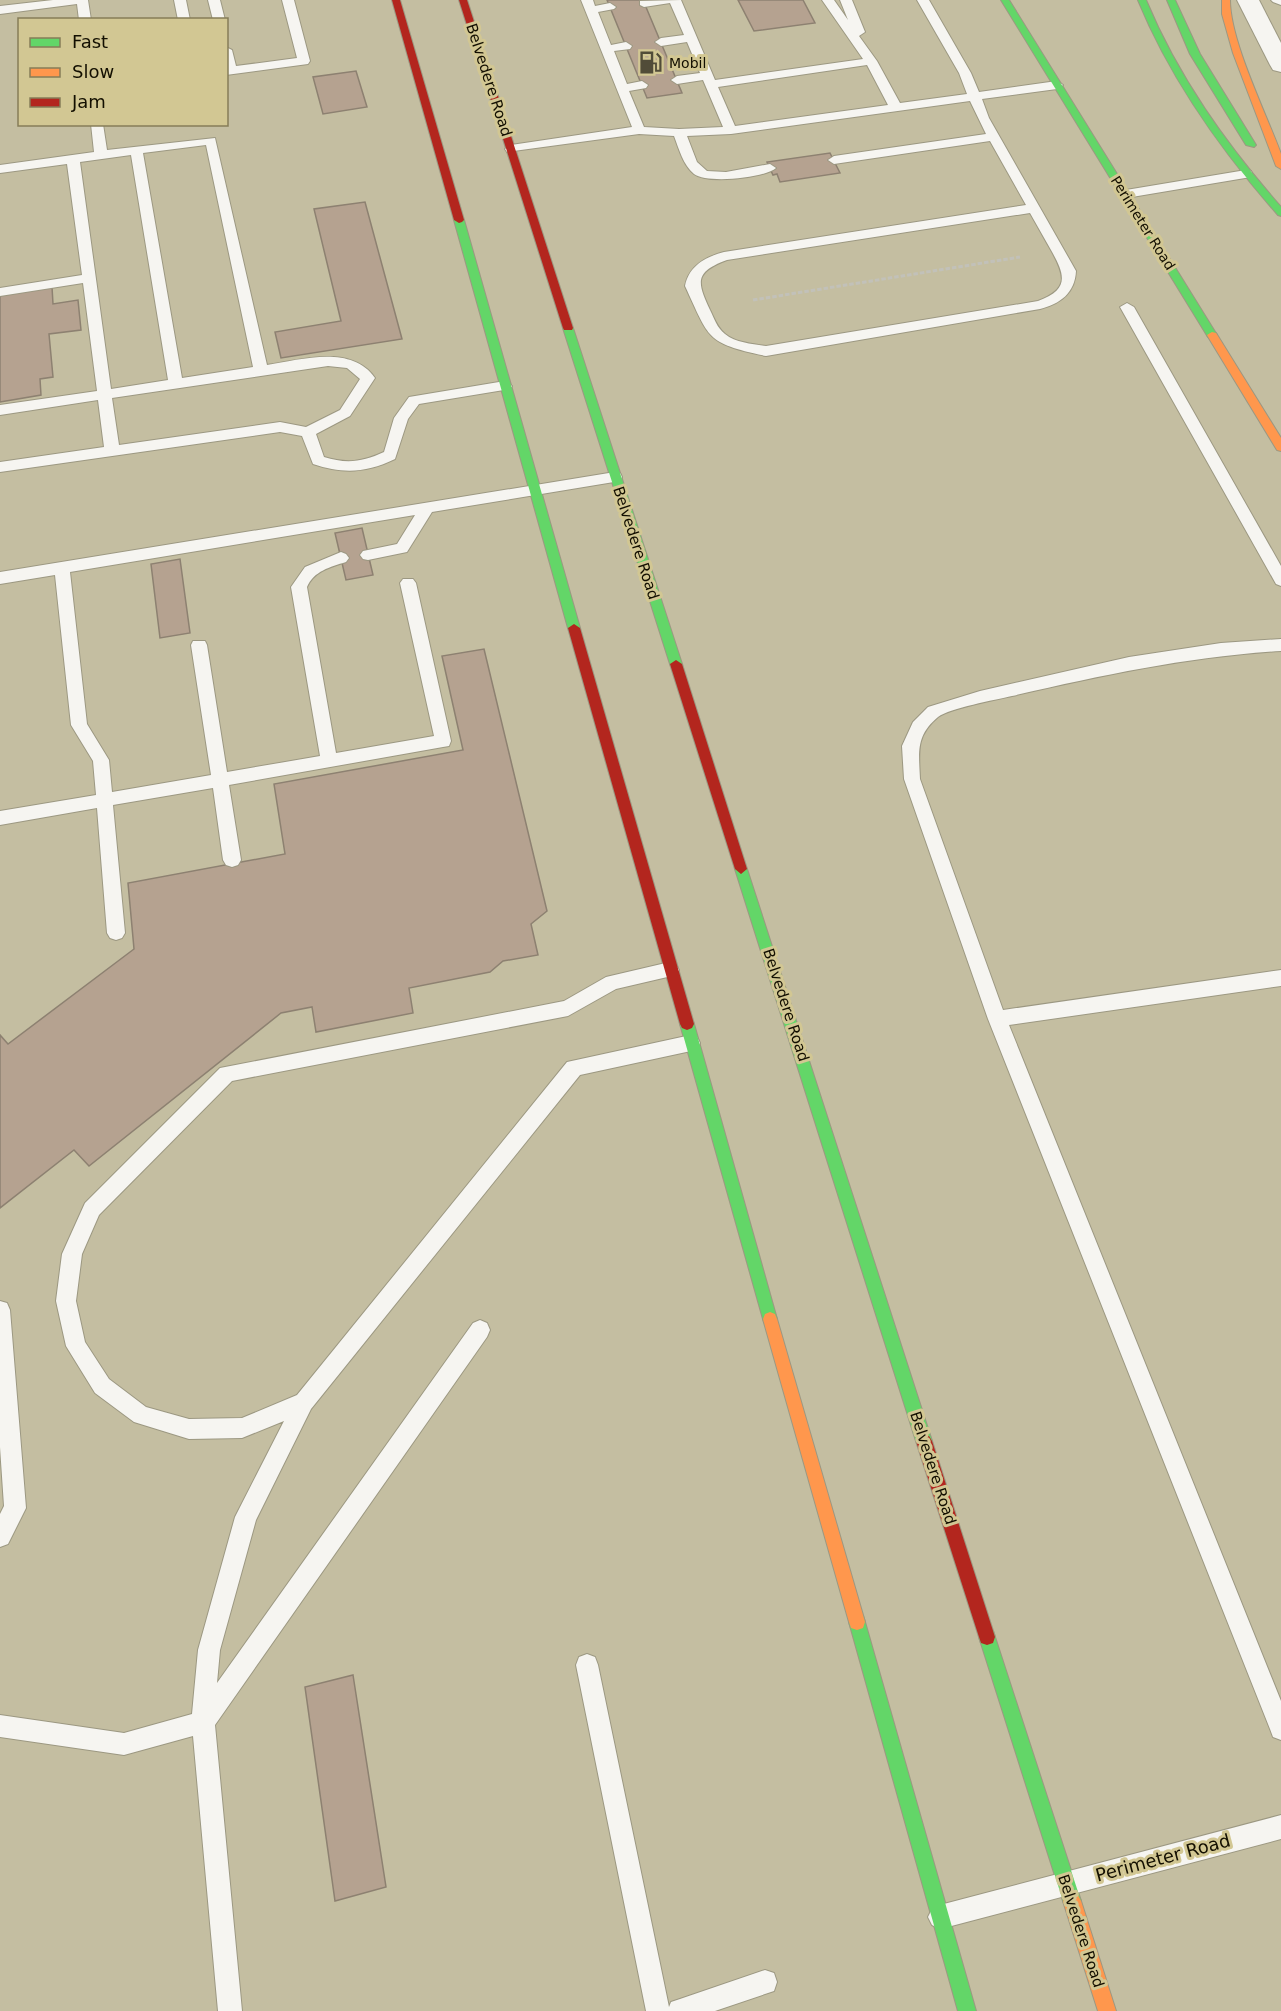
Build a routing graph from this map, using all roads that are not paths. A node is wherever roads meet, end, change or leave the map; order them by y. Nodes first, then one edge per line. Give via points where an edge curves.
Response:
1 (180, 0) edge
2 (214, 0) edge
3 (288, 0) edge
4 (396, 0) edge
5 (463, 0) edge
6 (669, 0) edge
7 (675, 0) edge
8 (828, 0) edge
9 (846, 0) edge
10 (923, 0) edge
11 (1005, 0) edge
12 (1143, 0) edge
13 (1171, 0) edge
14 (1226, 0) edge
15 (1248, 0) edge
16 (644, 3) dead end
17 (589, 5) edge
18 (610, 7) dead end
19 (0, 10) edge
20 (85, 18) edge
21 (184, 18) edge
22 (218, 18) edge
23 (1272, 35) edge
24 (692, 38) junction
25 (661, 42) dead end
26 (626, 46) dead end
27 (606, 49) junction
28 (871, 62) junction
29 (1281, 65) edge
30 (229, 71) edge
31 (677, 80) dead end
32 (710, 80) junction
33 (642, 85) dead end
34 (1057, 85) junction
35 (622, 88) junction
36 (974, 96) junction
37 (896, 107) junction
38 (97, 126) edge
39 (207, 126) edge
40 (639, 130) junction
41 (731, 130) junction
42 (679, 133) junction
43 (993, 137) junction
44 (211, 141) junction
45 (511, 149) junction
46 (136, 150) junction
47 (101, 155) junction
48 (1257, 156) dead end
49 (73, 159) junction
50 (834, 160) dead end
51 (1281, 166) edge
52 (770, 168) dead end
53 (0, 170) edge
54 (1246, 174) junction
55 (1269, 176) dead end
56 (1126, 194) junction
57 (1281, 196) edge
58 (1034, 208) junction
59 (1281, 213) edge
60 (89, 278) junction
61 (0, 292) edge
62 (1127, 307) dead end
63 (261, 371) junction
64 (176, 384) junction
65 (505, 386) junction
66 (105, 394) junction
67 (0, 410) edge
68 (308, 432) junction
69 (1281, 447) edge
70 (112, 449) junction
71 (0, 467) edge
72 (615, 477) junction
73 (534, 489) junction
74 (427, 508) junction
75 (368, 555) dead end
76 (341, 558) dead end
77 (62, 569) junction
78 (0, 578) edge
79 (1281, 580) edge
80 (408, 583) dead end
81 (199, 645) dead end
82 (1281, 645) edge
83 (329, 761) junction
84 (220, 780) junction
85 (106, 800) junction
86 (0, 818) edge
87 (232, 860) dead end
88 (116, 933) dead end
89 (670, 970) junction
90 (1281, 978) edge
91 (997, 1019) junction
92 (691, 1043) junction
93 (0, 1310) edge
94 (480, 1330) dead end
95 (304, 1402) junction
96 (0, 1536) edge
97 (587, 1665) dead end
98 (203, 1722) junction
99 (0, 1726) edge
100 (1281, 1729) edge
101 (1281, 1827) edge
102 (1065, 1883) junction
103 (940, 1917) junction
104 (765, 1982) dead end
105 (230, 2011) edge
106 (658, 2011) edge
107 (680, 2011) edge
108 (967, 2011) edge
109 (1107, 2011) edge

1 - 21 lane
2 - 22 lane
3 - 30 lane via 304,61
4 - 65 main road
5 - 45 main road, Belvedere Road
6 - 16 lane
7 - 24 lane
8 - 28 lane
9 - 28 lane
10 - 36 lane
11 - 34 main road, Perimeter Road
12 - 54 main road via 1165,53
13 - 48 main road via 1195,54
14 - 51 main road via 1235,44
15 - 23 street
17 - 18 lane
17 - 27 lane
19 - 20 lane via 82,0
23 - 29 street
24 - 25 lane
24 - 32 lane
26 - 27 lane
27 - 35 lane
28 - 32 lane
28 - 37 lane
31 - 32 lane
32 - 41 lane
33 - 35 lane
34 - 36 lane
34 - 56 main road, Perimeter Road
35 - 40 lane
36 - 37 lane
36 - 43 lane
37 - 41 lane
38 - 47 lane
39 - 44 lane
40 - 42 lane
40 - 45 lane
41 - 42 lane
42 - 52 lane via 693,165 702,174 722,176
43 - 50 lane
43 - 58 lane
44 - 46 lane
44 - 63 lane
45 - 72 main road, Belvedere Road
46 - 47 lane
46 - 64 lane
47 - 49 lane
49 - 53 lane
49 - 60 lane
54 - 56 lane
54 - 59 main road
55 - 57 main road
56 - 69 main road, Perimeter Road
58 - 58 lane via 724,256 701,268 692,286 711,327 720,337 766,351 1040,305 1065,292 1069,271
60 - 61 lane
60 - 66 lane
62 - 79 lane
63 - 64 lane
63 - 68 lane via 328,361 351,364 368,378 345,413
64 - 66 lane
65 - 68 lane via 414,400 401,418 390,455 375,463 341,468 318,460
65 - 73 main road
66 - 67 lane
66 - 70 lane
68 - 70 lane via 280,426
70 - 71 lane
72 - 73 lane
72 - 102 main road, Belvedere Road
73 - 74 lane
73 - 89 main road
74 - 75 lane via 402,548
74 - 77 lane
76 - 83 lane via 308,571 299,587
77 - 78 lane
77 - 85 lane via 79,725 101,760
80 - 83 lane via 443,741
81 - 84 lane
82 - 91 lane via 1221,649 1118,666 934,711 919,726 910,746 912,779
83 - 84 lane
84 - 85 lane
84 - 87 lane
85 - 86 lane
85 - 88 lane
89 - 92 main road
89 - 95 lane via 612,982 568,1008 227,1074 92,1209 72,1254 66,1301 76,1346 102,1386 141,1414 189,1430 242,1428
90 - 91 lane
91 - 100 lane
92 - 95 lane via 574,1068
92 - 103 main road
93 - 96 lane via 15,1508
94 - 98 lane
95 - 98 lane via 246,1517 209,1650
97 - 106 lane
98 - 99 lane via 124,1744
98 - 105 lane
101 - 102 lane, Perimeter Road
102 - 103 lane, Perimeter Road
102 - 109 main road, Belvedere Road
103 - 108 main road
104 - 107 lane

